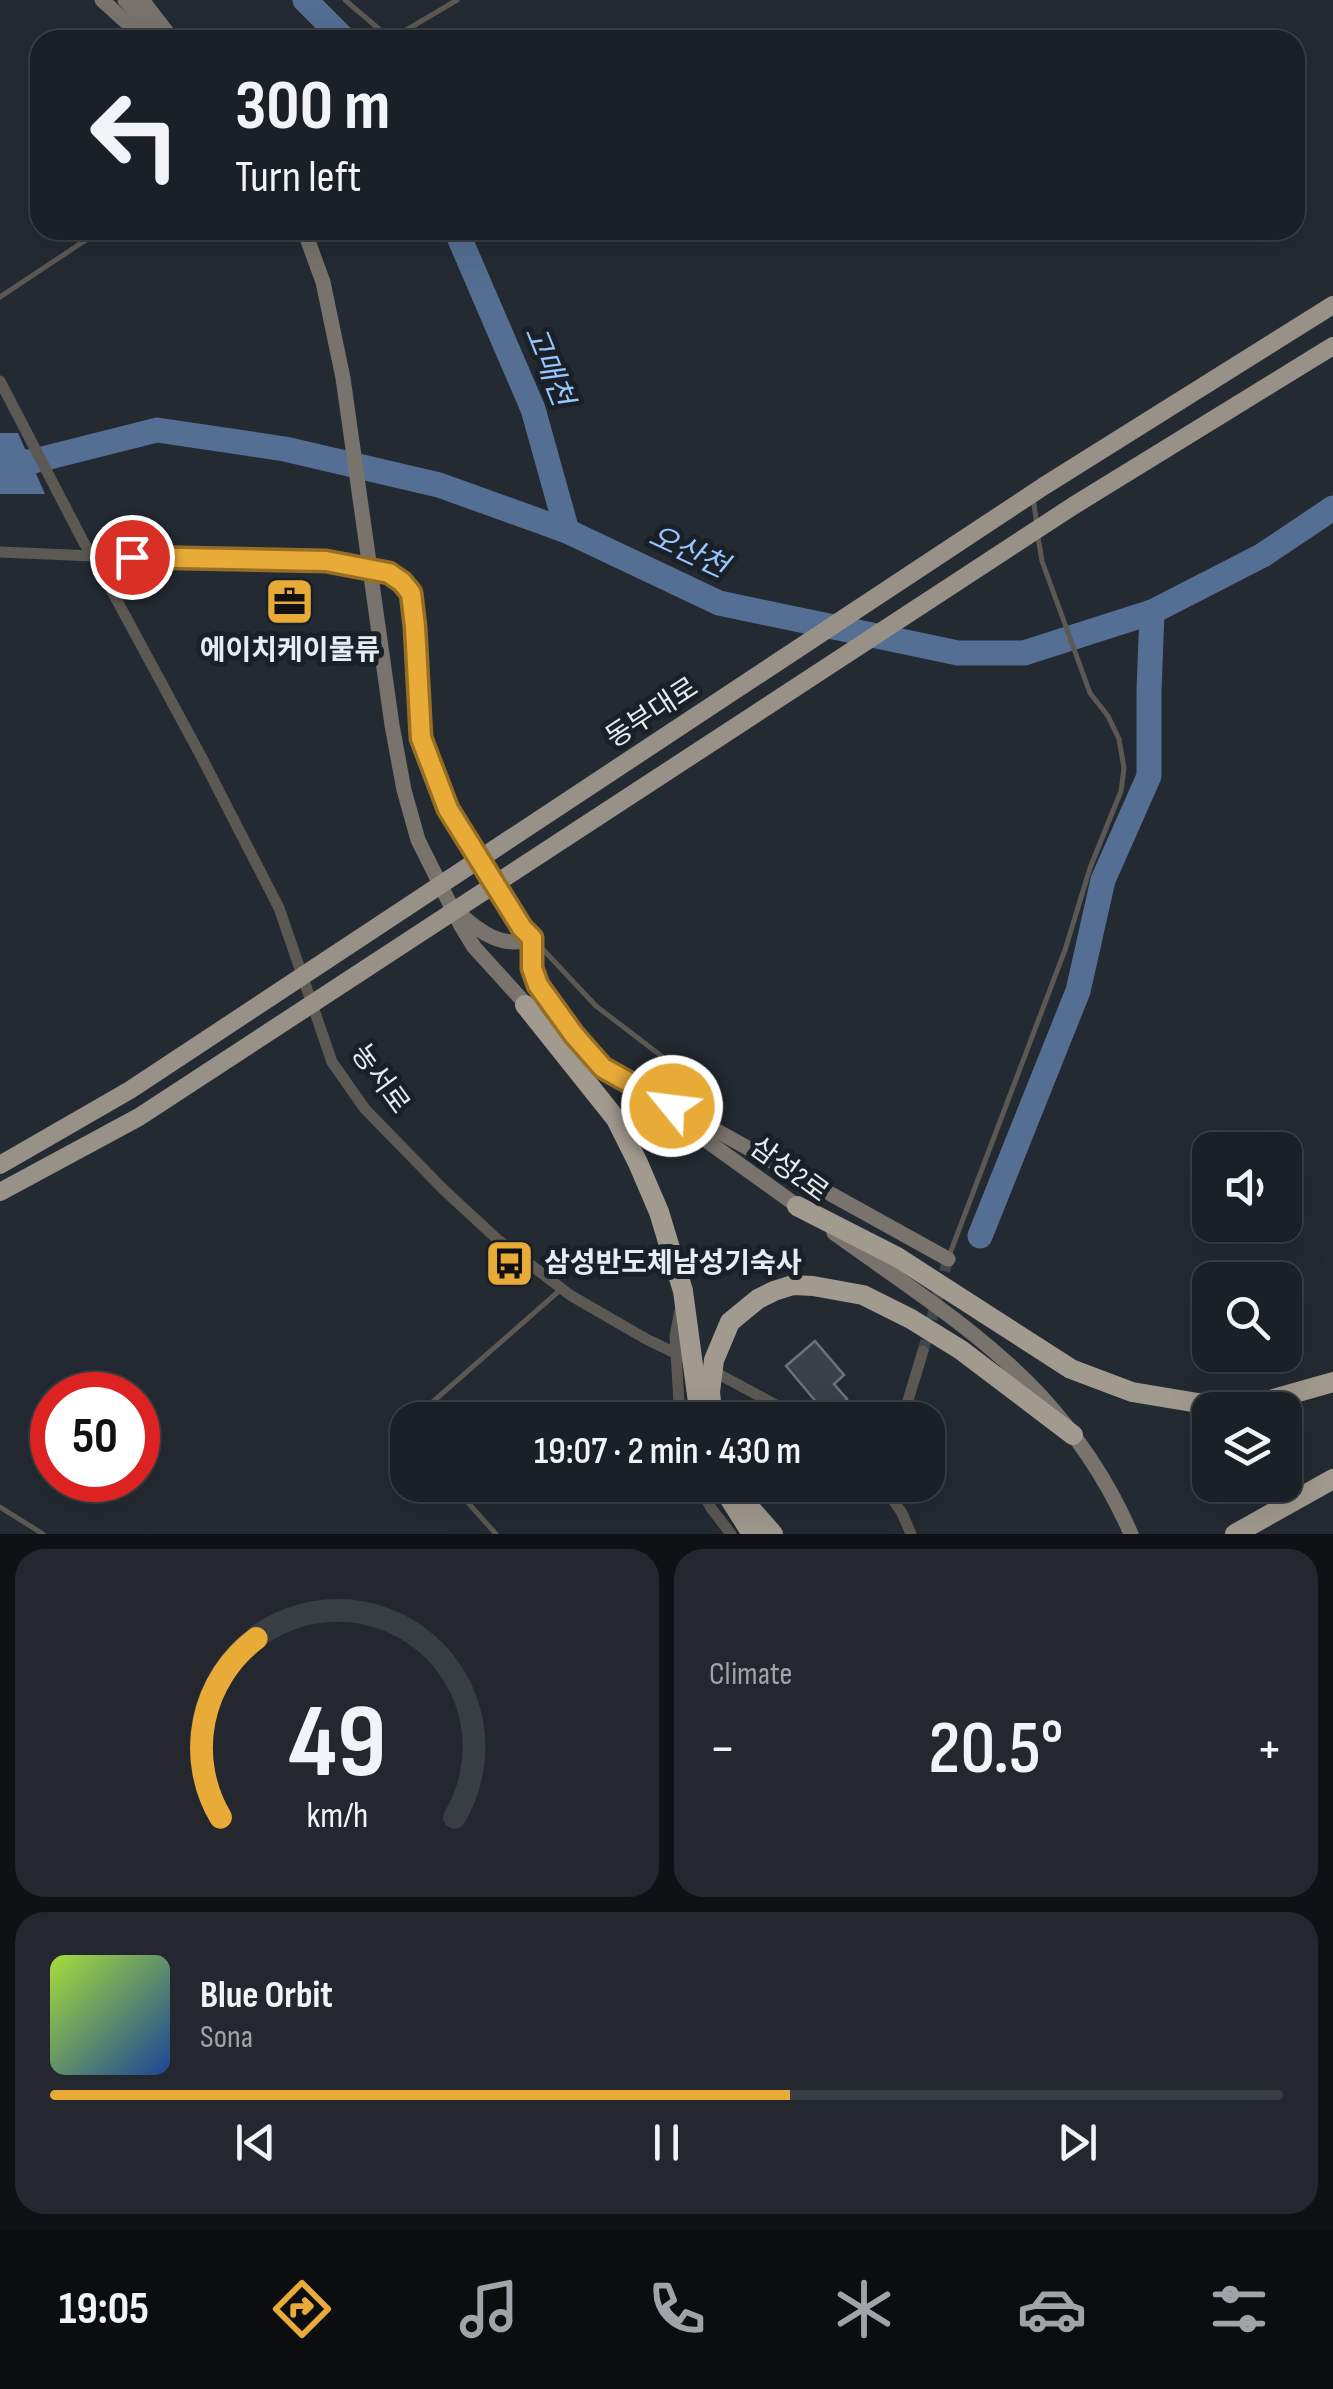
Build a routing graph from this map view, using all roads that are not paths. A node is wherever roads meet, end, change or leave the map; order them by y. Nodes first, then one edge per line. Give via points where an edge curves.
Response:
1 (102, 0) edge
2 (125, 0) edge
3 (142, 0) edge
4 (345, 0) edge
5 (457, 0) edge
6 (135, 30) edge
7 (153, 30) edge
8 (165, 30) edge
9 (381, 30) edge
10 (407, 30) edge
11 (86, 240) edge
12 (308, 240) edge
13 (0, 297) edge
14 (1333, 305) edge
15 (1333, 346) edge
16 (3, 387) edge
17 (1032, 492) dead end
18 (0, 552) edge
19 (94, 556) junction
20 (480, 860) dead end
21 (490, 877) dead end
22 (450, 906) junction
23 (532, 938) junction
24 (525, 1006) junction
25 (603, 1068) junction
26 (672, 1106) junction
27 (0, 1165) edge
28 (0, 1192) edge
29 (797, 1206) joint
30 (948, 1259) joint
31 (894, 1265) junction
32 (562, 1289) junction
33 (682, 1330) junction
34 (923, 1351) tunnel mouth
35 (1333, 1382) edge
36 (433, 1402) edge
37 (678, 1402) edge
38 (696, 1402) edge
39 (712, 1402) edge
40 (773, 1402) edge
41 (907, 1402) edge
42 (1072, 1435) junction
43 (1333, 1480) edge
44 (1333, 1492) edge
45 (467, 1502) edge
46 (708, 1502) edge
47 (732, 1502) edge
48 (747, 1502) edge
49 (895, 1502) edge
50 (899, 1502) edge
51 (0, 1507) edge
52 (902, 1513) junction
53 (43, 1534) edge
54 (496, 1534) edge
55 (731, 1534) edge
56 (752, 1534) edge
57 (773, 1534) edge
58 (911, 1534) edge
59 (1132, 1534) edge
60 (1235, 1534) edge
61 (1263, 1534) edge

1 - 6 main road
2 - 7 main road
3 - 8 main road
4 - 9 lane
5 - 10 lane
11 - 13 lane
12 - 22 main road, 삼성2로 via 324,282 342,378 404,790 418,840
14 - 27 highway, 동부대로 via 1044,486 130,1090
15 - 28 highway, 동부대로 via 1074,506 139,1116
16 - 19 street, 농서로
17 - 30 lane via 1042,561 1090,694 1119,739 1124,768 1060,965
18 - 19 street
19 - 20 lane via 326,561 389,573 402,582 411,593 421,738 448,809
19 - 32 street, 농서로 via 280,908 332,1062 365,1108 432,1178
21 - 23 lane
22 - 23 main road via 493,938
22 - 24 main road, 삼성2로 via 474,947
23 - 25 main road via 538,985
23 - 26 lane via 596,1006 664,1058 681,1079
24 - 25 main road, 삼성2로
24 - 33 highway via 616,1119 638,1163 682,1291
25 - 26 main road
25 - 29 main road, 삼성2로
26 - 30 main road
29 - 31 highway
31 - 35 highway via 1071,1370 1132,1392 1198,1403 1270,1400
31 - 42 main road via 1039,1394
32 - 36 lane
32 - 40 street, 농서로 via 646,1340
33 - 37 street
33 - 38 highway
34 - 41 street
39 - 42 highway via 711,1376 730,1322 758,1300 792,1286 813,1286 863,1295 911,1319
42 - 59 main road
43 - 60 highway
44 - 61 highway
45 - 54 lane
46 - 55 street
47 - 56 highway
48 - 57 highway
49 - 52 street
50 - 52 street
51 - 53 lane
52 - 58 street

